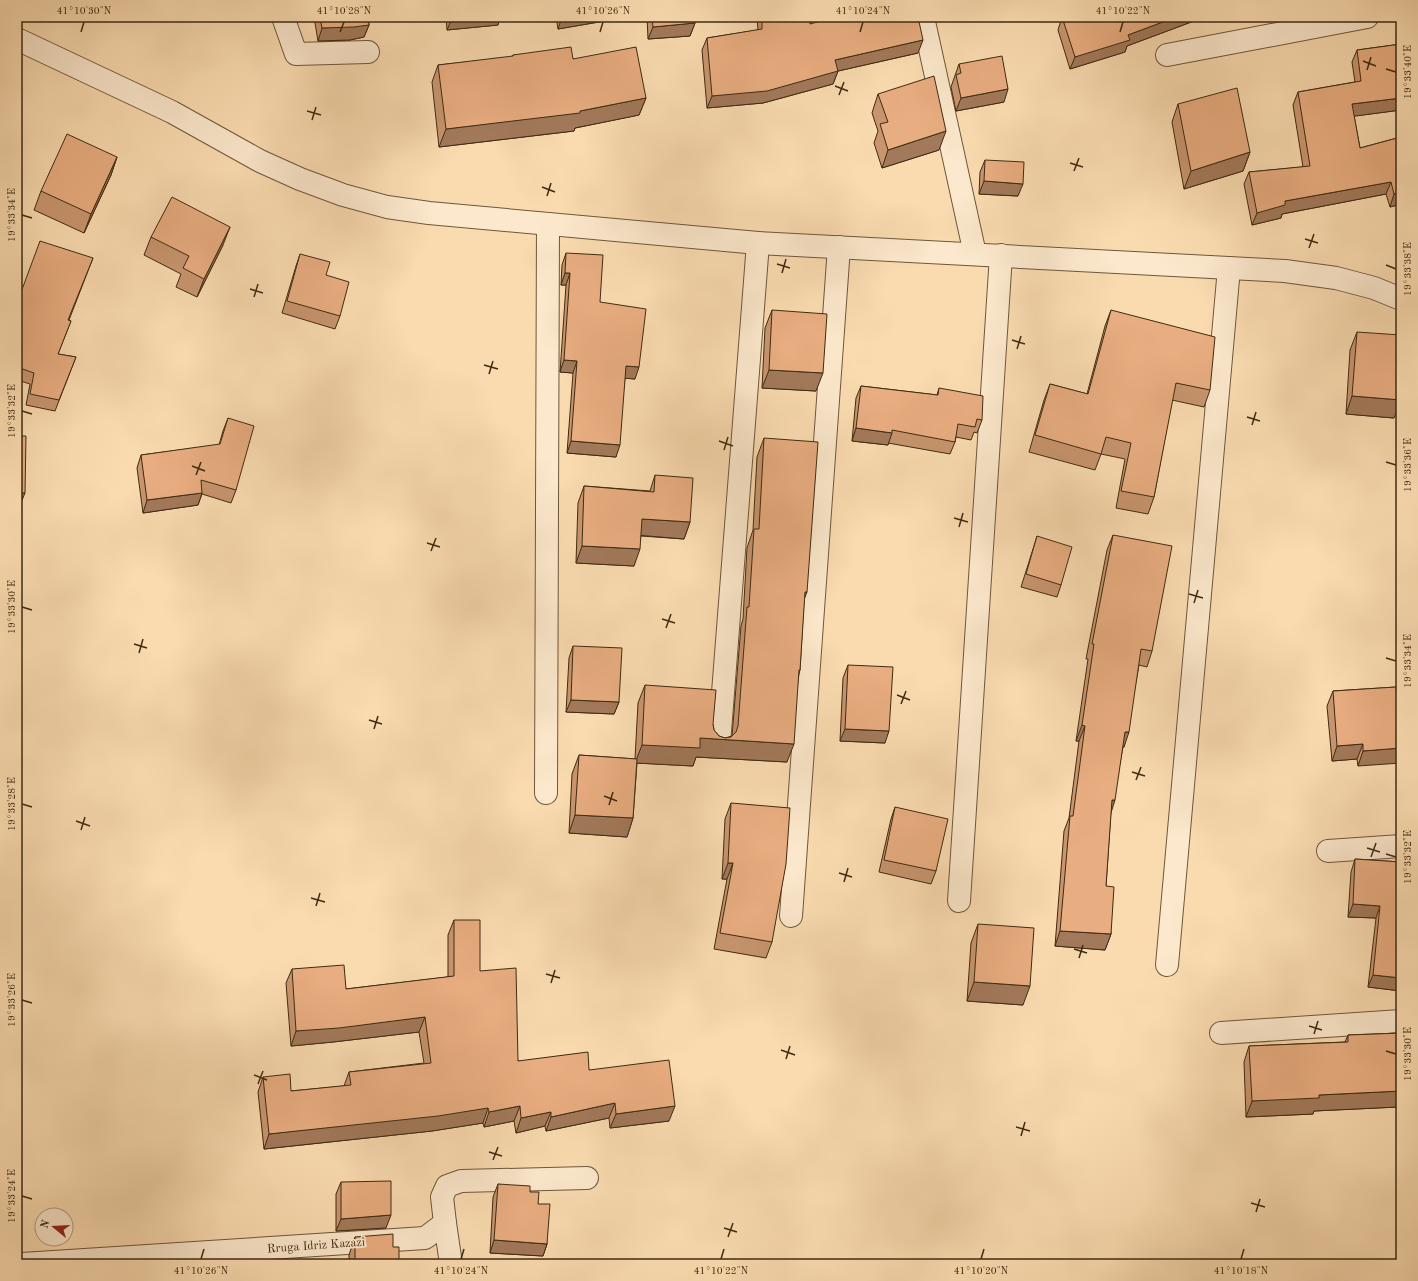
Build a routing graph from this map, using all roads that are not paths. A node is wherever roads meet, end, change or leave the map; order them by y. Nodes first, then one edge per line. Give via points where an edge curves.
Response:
1 (282, 17) edge
2 (922, 17) edge
3 (1367, 17) edge
4 (17, 39) edge
5 (368, 52) dead end
6 (1167, 55) dead end
7 (548, 224) junction
8 (758, 243) junction
9 (839, 247) junction
10 (975, 254) junction
11 (1001, 255) junction
12 (1229, 268) junction
13 (1401, 299) edge
14 (719, 744) edge
15 (546, 793) dead end
16 (1401, 846) edge
17 (1328, 851) dead end
18 (959, 901) dead end
19 (791, 916) dead end
20 (1167, 965) dead end
21 (1401, 1021) edge
22 (1221, 1033) dead end
23 (587, 1178) dead end
24 (445, 1223) junction
25 (22, 1264) edge
26 (450, 1264) edge

1 - 5 street via 296,54
2 - 10 street
3 - 6 street
4 - 7 street via 172,112 260,161 343,195 386,207
7 - 8 street
7 - 15 street
8 - 9 street
8 - 14 street
9 - 10 street
9 - 19 street
10 - 11 street
11 - 12 street
11 - 18 street
12 - 13 street via 1285,271 1336,278 1374,288
12 - 20 street
16 - 17 street
21 - 22 street
23 - 24 street via 461,1181 447,1186 442,1198
24 - 25 street, Rruga Idriz Kazazi via 425,1238
24 - 26 street

